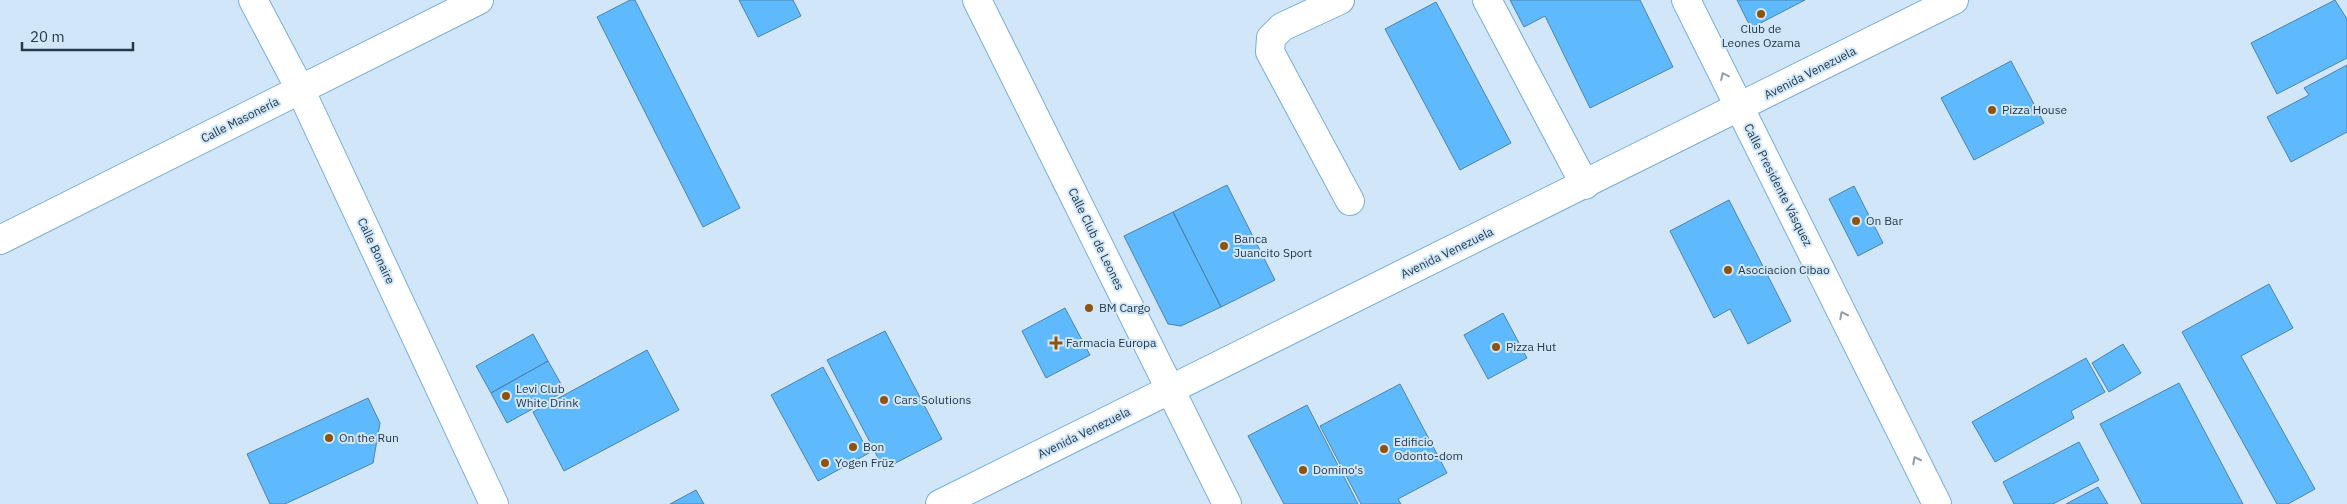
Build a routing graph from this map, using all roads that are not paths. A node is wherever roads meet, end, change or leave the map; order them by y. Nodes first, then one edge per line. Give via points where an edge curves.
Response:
1 (253, 0) edge
2 (480, 0) edge
3 (977, 0) edge
4 (1340, 0) edge
5 (1487, 0) edge
6 (1686, 0) edge
7 (1954, 0) edge
8 (300, 90) junction
9 (1740, 108) junction
10 (1585, 185) junction
11 (1350, 201) dead end
12 (0, 240) edge
13 (1171, 390) junction
14 (494, 504) edge
15 (940, 504) edge
16 (1227, 504) edge
17 (1937, 504) edge

1 - 8 street, Calle Bonaire
2 - 8 street, Calle Masonería
3 - 13 street, Calle Club de Leones
4 - 11 street via 1282,27 1271,38 1270,52
5 - 10 street
9 -> 6 street, Calle Presidente Vásquez
7 - 9 street, Avenida Venezuela
8 - 12 street, Calle Masonería
8 - 14 street, Calle Bonaire
9 - 10 street, Avenida Venezuela
17 -> 9 street, Calle Presidente Vásquez
10 - 13 street, Avenida Venezuela
13 - 15 street, Avenida Venezuela
13 - 16 street, Calle Club de Leones

